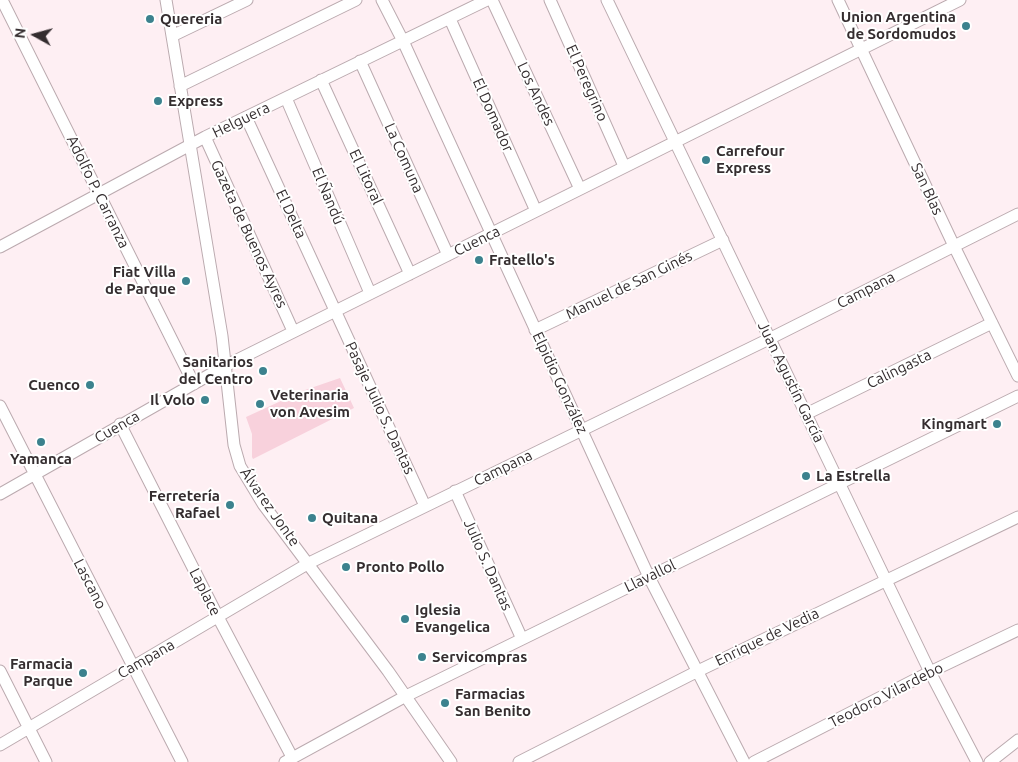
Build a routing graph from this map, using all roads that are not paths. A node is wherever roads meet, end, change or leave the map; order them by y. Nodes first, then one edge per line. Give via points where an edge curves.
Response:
1 (166, 0) edge
2 (247, 0) edge
3 (356, 0) edge
4 (382, 0) edge
5 (487, 0) edge
6 (492, 0) edge
7 (550, 0) edge
8 (607, 0) edge
9 (838, 0) edge
10 (960, 0) edge
11 (4, 2) edge
12 (450, 19) junction
13 (172, 36) junction
14 (403, 41) junction
15 (861, 48) junction
16 (360, 62) junction
17 (321, 80) junction
18 (180, 86) junction
19 (286, 98) junction
20 (246, 117) junction
21 (204, 137) junction
22 (674, 142) junction
23 (189, 146) junction
24 (624, 166) junction
25 (580, 189) junction
26 (99, 195) junction
27 (536, 211) junction
28 (1018, 214) edge
29 (491, 234) junction
30 (723, 240) junction
31 (954, 246) junction
32 (0, 247) edge
33 (448, 255) junction
34 (410, 274) junction
35 (370, 293) junction
36 (334, 310) junction
37 (992, 323) junction
38 (535, 330) junction
39 (293, 331) junction
40 (769, 339) junction
41 (224, 366) junction
42 (1018, 376) edge
43 (194, 384) junction
44 (1018, 396) edge
45 (0, 406) edge
46 (806, 414) junction
47 (120, 424) junction
48 (582, 430) junction
49 (35, 474) junction
50 (840, 484) junction
51 (455, 491) junction
52 (0, 494) edge
53 (425, 506) junction
54 (1018, 517) edge
55 (309, 563) junction
56 (649, 577) junction
57 (886, 579) junction
58 (218, 617) junction
59 (1018, 630) edge
60 (522, 639) junction
61 (132, 667) junction
62 (0, 671) edge
63 (698, 671) junction
64 (930, 672) junction
65 (406, 696) junction
66 (29, 728) junction
67 (1018, 740) edge
68 (0, 745) edge
69 (288, 760) edge
70 (46, 762) edge
71 (182, 762) edge
72 (451, 762) edge
73 (519, 762) edge
74 (744, 762) edge
75 (754, 762) edge
76 (977, 762) edge
77 (990, 762) edge

1 - 13 street, Álvarez Jonte
2 - 13 street
3 - 18 street
4 - 14 street, Elpidio González
5 - 12 street, Helguera
6 - 25 street, Los Andes
7 - 24 street, El Peregrino
8 - 22 street, Juan Agustín García
9 - 15 street, San Blas
10 - 15 street, Cuenca
11 - 26 street, Adolfo P. Carranza
12 - 14 street, Helguera
12 - 27 street, El Domador
13 - 18 street, Álvarez Jonte
14 - 16 street, Helguera
14 - 29 street, Elpidio González
15 - 22 street, Cuenca
15 - 31 street, San Blas
16 - 17 street, Helguera
16 - 33 street, La Comuna
17 - 19 street, Helguera
17 - 34 street, El Litoral
18 - 23 street, Álvarez Jonte
19 - 20 street, Helguera
19 - 35 street, El Ñandú
20 - 21 street, Helguera
20 - 36 street, El Delta
21 - 23 street, Helguera
21 - 39 street, Gazeta de Buenos Ayres
22 - 24 street, Cuenca
22 - 30 street, Juan Agustín García
23 - 26 street, Helguera
23 - 41 street, Álvarez Jonte via 222,336
24 - 25 street, Cuenca
25 - 27 street, Cuenca
26 - 32 street, Helguera
26 - 43 street, Adolfo P. Carranza
27 - 29 street, Cuenca
28 - 31 street, Campana
29 - 33 street, Cuenca
29 - 38 street, Elpidio González
30 - 38 street, Manuel de San Ginés
30 - 40 street, Juan Agustín García
31 - 37 street, San Blas
31 - 40 street, Campana
33 - 34 street, Cuenca
34 - 35 street, Cuenca
35 - 36 street, Cuenca
36 - 39 street, Cuenca
36 - 53 street, Pasaje Julio S. Dantas
37 - 42 street, San Blas
37 - 46 street, Calingasta
38 - 48 street, Elpidio González
39 - 41 street, Cuenca
40 - 46 street, Juan Agustín García
40 - 48 street, Campana
41 - 43 street, Cuenca
41 - 55 street, Álvarez Jonte via 234,445 240,466 263,504
43 - 47 street, Cuenca
44 - 50 street, Llavallol
45 - 49 street, Lascano
46 - 50 street, Juan Agustín García
47 - 49 street, Cuenca
47 - 58 street, Laplace
48 - 51 street, Campana
48 - 56 street, Elpidio González
49 - 52 street, Cuenca
49 - 61 street, Lascano
50 - 56 street, Llavallol
50 - 57 street, Juan Agustín García
51 - 53 street, Campana
51 - 60 street, Julio S. Dantas
53 - 55 street, Campana
54 - 57 street, Enrique de Vedia
55 - 58 street, Campana
55 - 65 street, Álvarez Jonte
56 - 60 street, Llavallol
56 - 63 street, Elpidio González
57 - 63 street, Enrique de Vedia
57 - 64 street, Juan Agustín García
58 - 61 street, Campana
58 - 69 street, Laplace
59 - 64 street, Teodoro Vilardebo
60 - 65 street, Llavallol
61 - 66 street, Campana
61 - 71 street, Lascano
62 - 66 street
63 - 73 street, Enrique de Vedia
63 - 74 street, Elpidio González
64 - 75 street, Teodoro Vilardebo
64 - 76 street, Juan Agustín García
65 - 69 street, Llavallol
65 - 72 street, Álvarez Jonte
66 - 68 street, Campana
66 - 70 street
67 - 77 street

